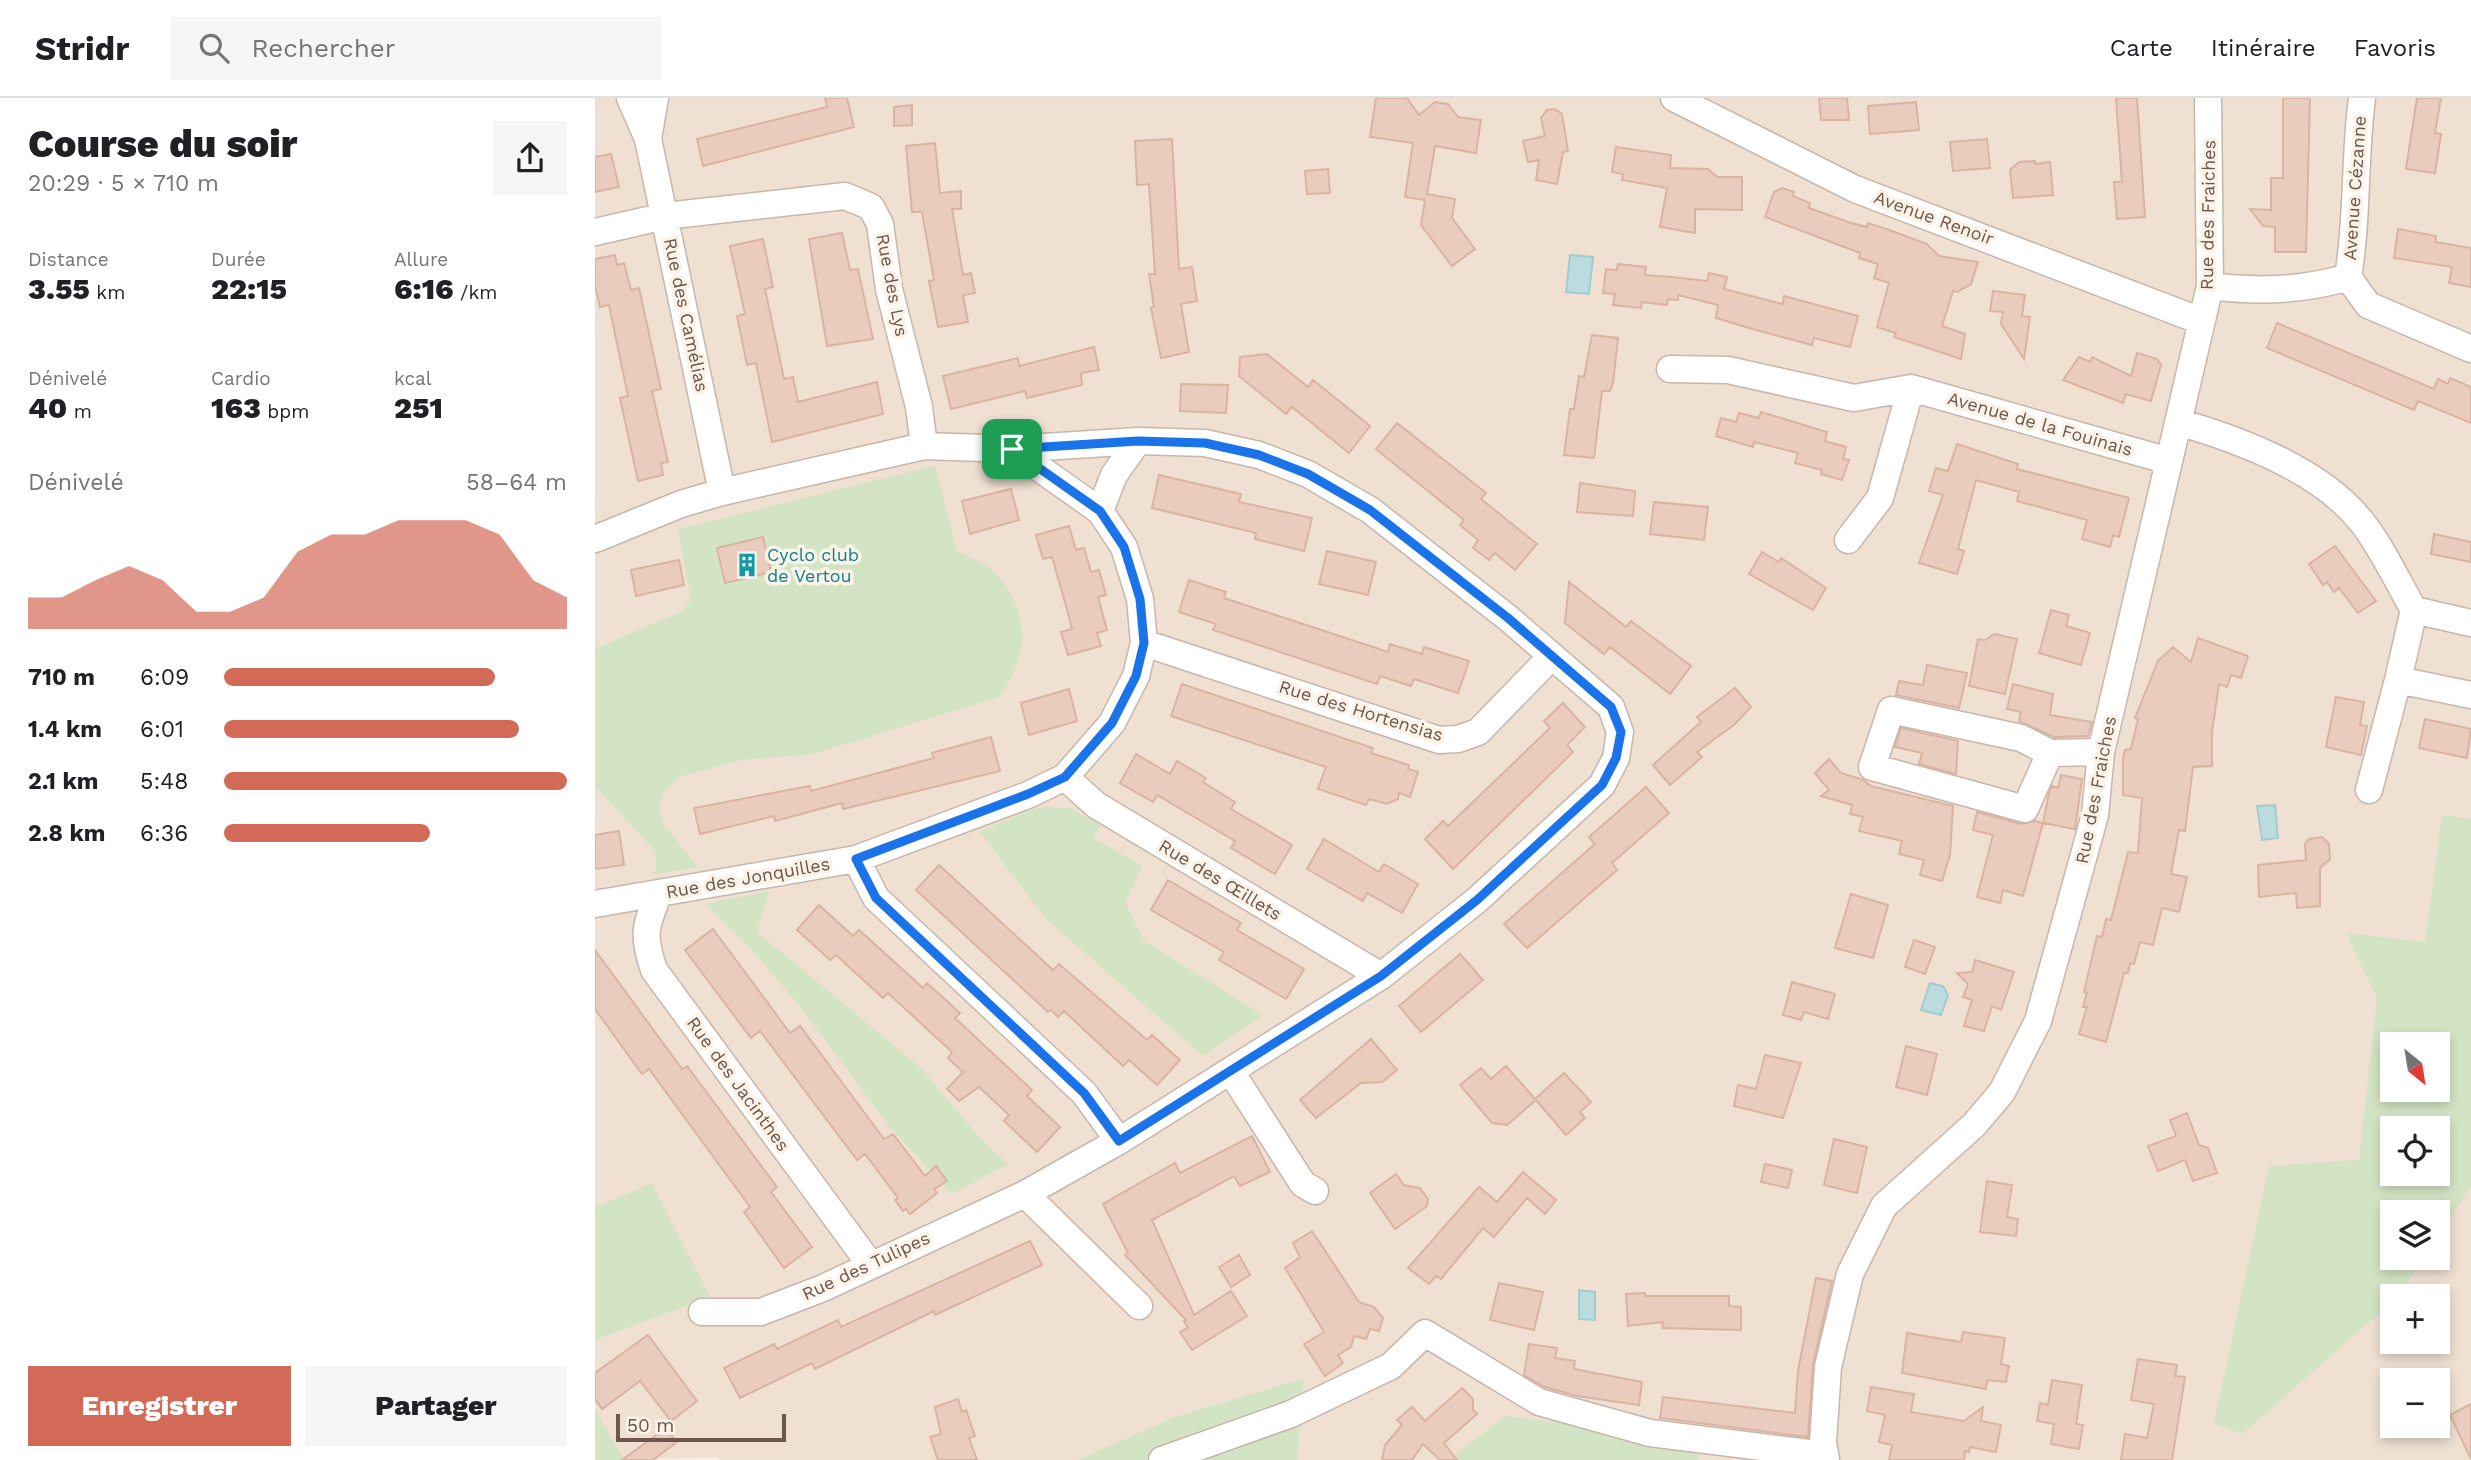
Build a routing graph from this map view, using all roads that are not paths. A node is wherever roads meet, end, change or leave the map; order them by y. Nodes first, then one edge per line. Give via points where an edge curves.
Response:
1 (630, 98) edge
2 (655, 98) edge
3 (1674, 98) edge
4 (2209, 98) edge
5 (2362, 98) edge
6 (648, 139) junction
7 (665, 216) junction
8 (595, 232) edge
9 (2349, 277) junction
10 (2210, 286) junction
11 (2201, 321) junction
12 (2471, 349) edge
13 (1671, 369) dead end
14 (1911, 388) junction
15 (2178, 422) junction
16 (1138, 441) junction
17 (924, 446) junction
18 (1012, 449) junction
19 (2169, 461) junction
20 (722, 492) junction
21 (1100, 511) junction
22 (595, 539) edge
23 (1848, 540) dead end
24 (2414, 610) junction
25 (2471, 623) edge
26 (1144, 643) junction
27 (1551, 657) junction
28 (2398, 680) junction
29 (2471, 695) edge
30 (2101, 752) junction
31 (2050, 753) junction
32 (1065, 777) junction
33 (2369, 790) dead end
34 (856, 859) junction
35 (659, 893) junction
36 (595, 904) edge
37 (1381, 976) junction
38 (1231, 1072) junction
39 (1119, 1141) junction
40 (1315, 1191) dead end
41 (1025, 1194) junction
42 (870, 1264) junction
43 (1139, 1306) dead end
44 (702, 1312) dead end
45 (1825, 1458) edge
46 (1162, 1460) edge

1 - 6 street, Rue des Camélias
2 - 6 street, Rue des Camélias
3 - 11 street, Avenue Renoir via 1855,189
4 - 10 street, Rue des Fraiches
5 - 9 street, Avenue Cézanne
6 - 7 street, Rue des Camélias
7 - 8 street, Rue des Lys
7 - 17 street, Rue des Lys via 845,196 870,206 880,224 889,289 919,407
7 - 20 street, Rue des Camélias
9 - 10 street, Avenue Cézanne via 2317,287 2243,290
9 - 12 street, Avenue Cézanne via 2368,305
10 - 11 street, Rue des Fraiches
11 - 15 street, Rue des Fraiches
13 - 14 street, Avenue de la Fouinais via 1728,370 1854,398
14 - 19 street, Avenue de la Fouinais
14 - 23 street via 1880,498
15 - 19 street, Rue des Fraiches
15 - 24 street via 2220,433 2325,484 2362,522
16 - 18 street, Rue des Tulipes
16 - 21 street via 1114,475
16 - 27 street, Rue des Tulipes via 1205,443 1259,455 1308,474 1370,510
17 - 18 street
17 - 20 street
18 - 21 street, Rue des Jonquilles
19 - 30 street, Rue des Fraiches
20 - 22 street
21 - 26 street, Rue des Jonquilles via 1124,547 1140,599
24 - 25 street
24 - 28 street
26 - 27 street, Rue des Hortensias via 1440,740 1458,740 1478,732
26 - 32 street, Rue des Jonquilles via 1136,676 1112,723
27 - 37 street, Rue des Tulipes via 1611,707 1621,732 1616,758 1602,785 1477,900
28 - 29 street
28 - 33 street
30 - 31 street
30 - 45 street, Rue des Fraiches via 2095,815 2038,1021 2002,1092 1975,1125 1884,1206 1850,1274 1828,1367
31 - 31 street via 2021,738 1891,710 1872,767 2025,809
32 - 34 street, Rue des Jonquilles
32 - 37 street, Rue des Œillets via 1096,805
34 - 35 street, Rue des Jonquilles
34 - 39 street via 876,898 1084,1093
35 - 36 street, Rue des Jonquilles
35 - 42 street, Rue des Jacinthes via 645,943 654,970
37 - 38 street, Rue des Tulipes
38 - 39 street, Rue des Tulipes
38 - 40 street via 1303,1184
39 - 41 street, Rue des Tulipes
41 - 42 street, Rue des Tulipes
41 - 43 street
42 - 44 street, Rue des Tulipes via 761,1312
45 - 46 street via 1650,1433 1539,1402 1425,1333 1391,1366 1291,1413

